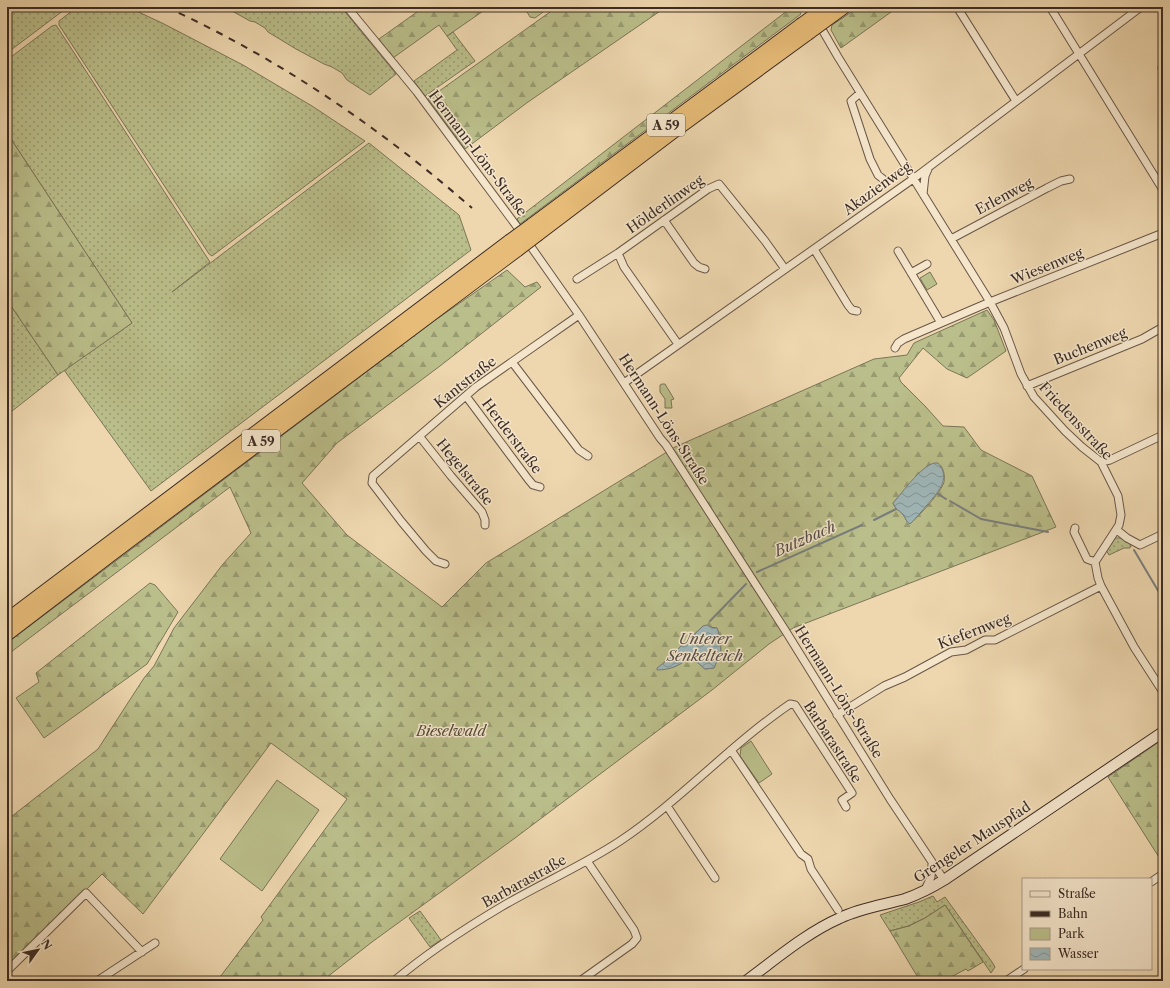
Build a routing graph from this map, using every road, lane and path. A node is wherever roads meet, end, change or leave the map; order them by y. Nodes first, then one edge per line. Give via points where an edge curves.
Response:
1 (346, 7) edge
2 (809, 7) edge
3 (957, 7) edge
4 (1050, 7) edge
5 (1141, 7) edge
6 (834, 10) edge
7 (1079, 54) junction
8 (860, 93) junction
9 (1016, 101) junction
10 (929, 166) junction
11 (913, 178) junction
12 (883, 179) dead end
13 (1070, 179) dead end
14 (1163, 190) edge
15 (923, 194) junction
16 (664, 220) junction
17 (1163, 233) edge
18 (951, 239) junction
19 (513, 245) junction
20 (814, 249) junction
21 (898, 251) dead end
22 (618, 253) junction
23 (927, 264) dead end
24 (705, 269) dead end
25 (785, 269) junction
26 (911, 273) junction
27 (577, 279) dead end
28 (990, 302) junction
29 (857, 312) dead end
30 (579, 314) junction
31 (941, 323) junction
32 (1163, 327) edge
33 (678, 344) junction
34 (895, 348) dead end
35 (512, 362) junction
36 (624, 383) junction
37 (1027, 386) junction
38 (466, 396) junction
39 (1163, 435) edge
40 (420, 437) junction
41 (588, 456) dead end
42 (1101, 462) junction
43 (540, 487) dead end
44 (485, 525) dead end
45 (1074, 530) dead end
46 (1117, 530) junction
47 (1163, 534) edge
48 (1096, 562) junction
49 (445, 564) dead end
50 (1101, 586) junction
51 (7, 620) edge
52 (7, 634) edge
53 (1163, 692) edge
54 (837, 715) junction
55 (1163, 732) edge
56 (731, 750) junction
57 (667, 806) junction
58 (846, 807) dead end
59 (587, 861) junction
60 (932, 864) junction
61 (1163, 874) edge
62 (715, 878) dead end
63 (944, 880) junction
64 (1152, 881) edge
65 (925, 891) junction
66 (838, 910) dead end
67 (156, 943) dead end
68 (142, 952) junction
69 (1022, 970) edge
70 (7, 971) edge
71 (97, 981) edge
72 (394, 981) edge
73 (580, 981) edge
74 (746, 981) edge
75 (1006, 981) edge

1 - 30 street, Hermann-Löns-Straße via 420,96
2 - 8 street, Friedensstraße
3 - 9 street
4 - 7 street
5 - 7 street, Akazienweg
6 - 19 highway, A 59, bridge via 804,29 674,131
7 - 9 street, Akazienweg
7 - 14 street
8 - 11 street, Friedensstraße
8 - 12 street via 851,101 870,160
9 - 10 street, Akazienweg
10 - 11 street, Akazienweg
10 - 15 street
11 - 15 street, Friedensstraße
11 - 20 street, Akazienweg
13 - 18 street, Erlenweg via 1061,180
15 - 18 street, Friedensstraße
16 - 22 street, Hölderlinweg
16 - 24 street via 694,263
16 - 25 street, Hölderlinweg via 719,184
17 - 28 street, Wiesenweg
18 - 28 street, Friedensstraße
19 - 51 highway, A 59
19 - 52 highway, A 59
20 - 25 street, Akazienweg
20 - 29 street via 848,305
21 - 26 street
22 - 27 street, Hölderlinweg
22 - 33 street via 624,267
23 - 26 street
25 - 33 street, Akazienweg
26 - 31 street
28 - 31 street, Wiesenweg
28 - 37 street, Friedensstraße via 1009,338
30 - 35 street, Kantstraße
30 - 36 street, Hermann-Löns-Straße
31 - 34 street, Wiesenweg via 904,339
32 - 37 street, Buchenweg
33 - 36 street, Akazienweg
35 - 38 street, Kantstraße
35 - 41 street via 579,450
36 - 54 street, Hermann-Löns-Straße via 785,630
37 - 42 street, Friedensstraße via 1065,431
38 - 40 street, Kantstraße
38 - 43 street, Herderstraße via 528,479
39 - 42 street
40 - 44 street, Hegelstraße via 482,512
40 - 49 street, Kantstraße via 373,476 372,483 408,531 436,561
42 - 46 street, Friedensstraße via 1118,496 1121,515
45 - 48 street via 1087,559
46 - 47 street via 1140,544
46 - 48 street, Friedensstraße
48 - 50 street
50 - 53 street via 1134,648
50 - 54 street, Kiefernweg via 995,640 984,640 966,650 951,652 884,686
54 - 60 street, Hermann-Löns-Straße
55 - 63 main road, Grengeler Mauspfad
56 - 57 street, Barbarastraße
56 - 58 street, Barbarastraße via 764,721 790,704 794,705 852,793 842,800
56 - 66 street via 801,854 808,859 811,869
57 - 59 street, Barbarastraße via 622,840
57 - 62 street
59 - 72 street, Barbarastraße via 471,925
59 - 73 street via 637,938
60 - 63 street, Hermann-Löns-Straße
60 - 65 street via 931,877
61 - 64 street
63 - 65 main road, Grengeler Mauspfad
65 - 74 main road, Grengeler Mauspfad via 830,922
67 - 68 street
68 - 70 street via 86,892
68 - 71 street
69 - 75 street

